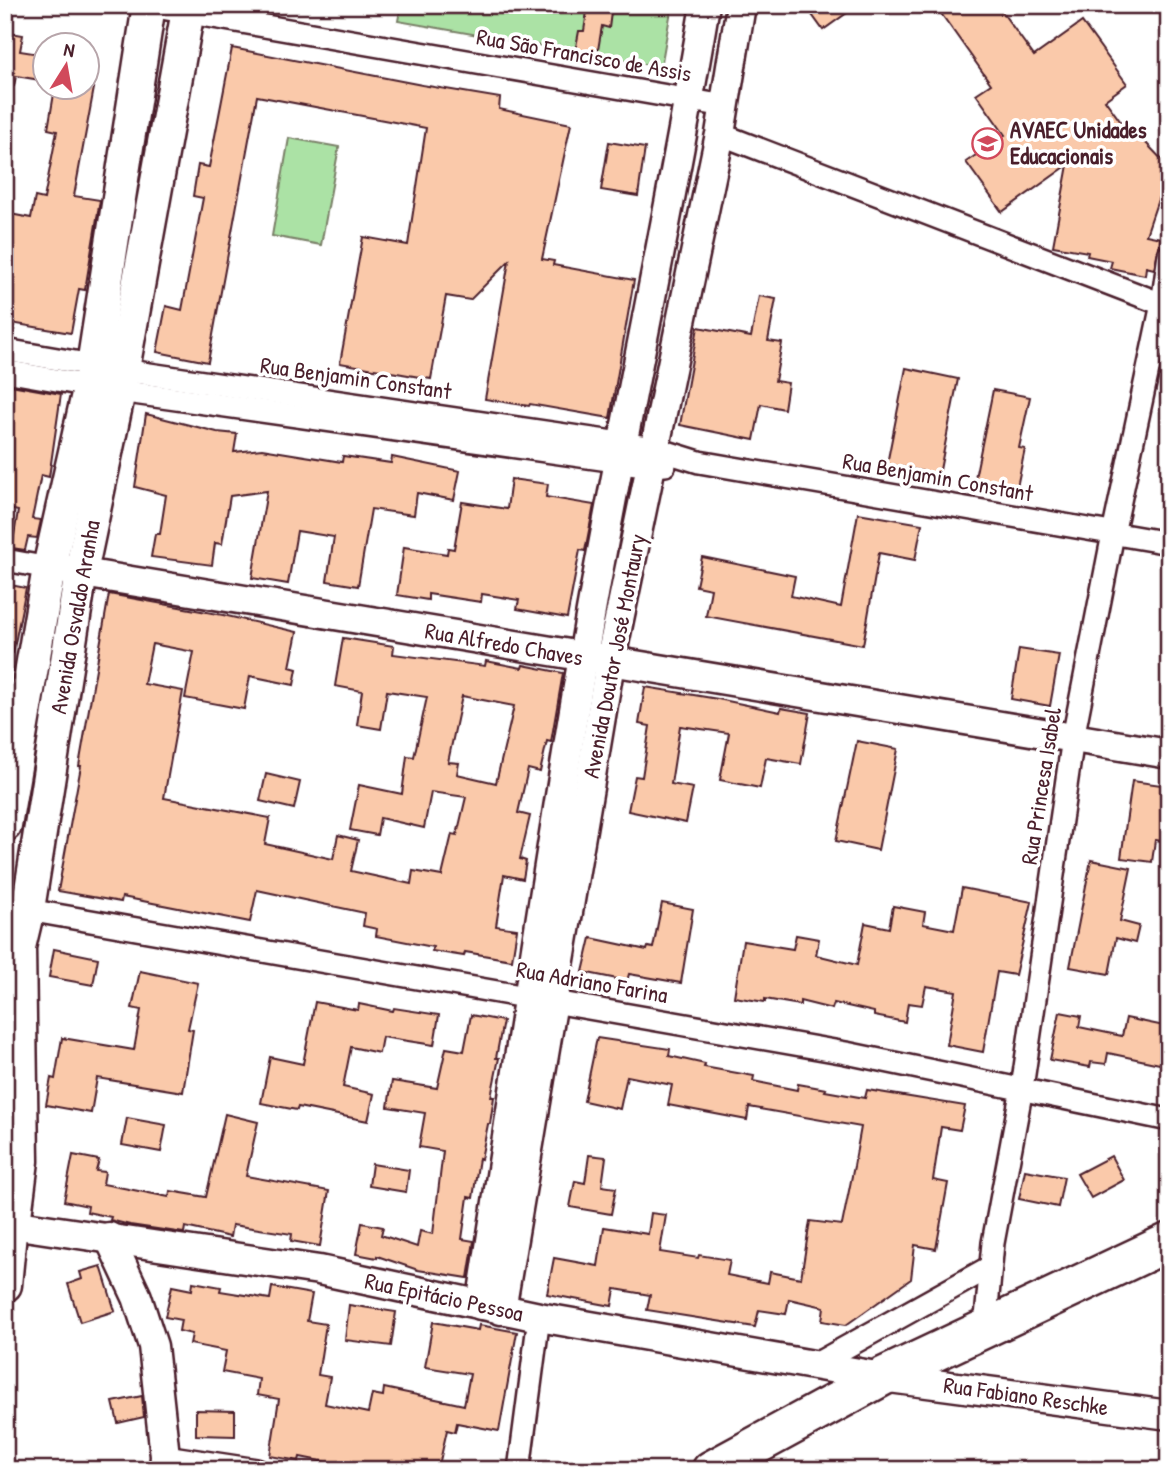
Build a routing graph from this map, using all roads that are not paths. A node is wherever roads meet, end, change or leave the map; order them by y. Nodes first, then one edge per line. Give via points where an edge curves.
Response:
1 (147, 5) edge
2 (705, 5) edge
3 (741, 5) edge
4 (188, 8) edge
5 (689, 101) junction
6 (725, 106) junction
7 (720, 134) junction
8 (1169, 255) edge
9 (1162, 304) junction
10 (5, 350) edge
11 (5, 371) edge
12 (106, 378) junction
13 (620, 452) junction
14 (652, 457) junction
15 (1112, 534) junction
16 (1169, 543) edge
17 (5, 560) edge
18 (49, 568) junction
19 (81, 572) junction
20 (596, 660) junction
21 (1073, 738) junction
22 (1169, 754) edge
23 (5, 825) edge
24 (14, 907) edge
25 (12, 946) edge
26 (540, 1000) junction
27 (1022, 1088) junction
28 (1169, 1120) edge
29 (9, 1227) edge
30 (109, 1237) junction
31 (1169, 1242) edge
32 (990, 1267) junction
33 (5, 1285) edge
34 (491, 1307) junction
35 (539, 1317) junction
36 (985, 1328) junction
37 (814, 1365) junction
38 (883, 1377) junction
39 (1169, 1415) edge
40 (165, 1463) edge
41 (257, 1470) edge
42 (519, 1470) edge
43 (711, 1470) edge

1 - 4 street, Rua São Francisco de Assis
1 - 12 main road, Avenida Osvaldo Aranha
2 - 5 street, Avenida Doutor José Montaury
3 - 6 street, Avenida Doutor José Montaury
4 - 5 street, Rua São Francisco de Assis
4 - 12 main road, Avenida Osvaldo Aranha
5 - 6 street, Rua São Francisco de Assis
5 - 13 street, Avenida Doutor José Montaury
6 - 7 street, Avenida Doutor José Montaury
7 - 9 street
7 - 14 street, Avenida Doutor José Montaury
8 - 9 street, Rua Princesa Isabel
9 - 15 street, Rua Princesa Isabel
10 - 12 street, Rua Benjamin Constant
11 - 12 street, Rua Benjamin Constant
12 - 13 street, Rua Benjamin Constant
12 - 18 main road, Avenida Osvaldo Aranha
12 - 19 main road, Avenida Osvaldo Aranha
13 - 14 street, Rua Benjamin Constant
13 - 20 street, Avenida Doutor José Montaury
14 - 15 street, Rua Benjamin Constant
14 - 20 street, Avenida Doutor José Montaury
15 - 16 street, Rua Benjamin Constant
15 - 21 street, Rua Princesa Isabel
17 - 18 street, Rua Alfredo Chaves
18 - 19 street, Rua Alfredo Chaves
18 - 23 main road, Avenida Osvaldo Aranha
19 - 20 street, Rua Alfredo Chaves
19 - 24 main road, Avenida Osvaldo Aranha
20 - 21 street, Rua Alfredo Chaves
20 - 26 street, Avenida Doutor José Montaury
21 - 22 street, Rua Alfredo Chaves
21 - 27 street, Rua Princesa Isabel
24 - 25 main road, Avenida Osvaldo Aranha
24 - 26 street, Rua Adriano Farina
25 - 29 main road, Avenida Osvaldo Aranha via 22,1161
26 - 27 street, Rua Adriano Farina
26 - 34 street, Avenida Doutor José Montaury
27 - 28 street, Rua Adriano Farina
27 - 32 street, Rua Princesa Isabel
29 - 30 street, Rua Epitácio Pessoa
29 - 33 main road, Avenida Osvaldo Aranha
30 - 34 street, Rua Epitácio Pessoa via 319,1270
30 - 40 street via 137,1297 153,1346
31 - 36 highway
32 - 36 street, Rua Princesa Isabel
32 - 37 street
34 - 35 street, Rua Epitácio Pessoa
35 - 37 street, Rua Epitácio Pessoa
35 - 42 street
36 - 38 highway
37 - 38 street, Rua Epitácio Pessoa
38 - 39 street, Rua Fabiano Reschke
38 - 43 highway
40 - 41 street

